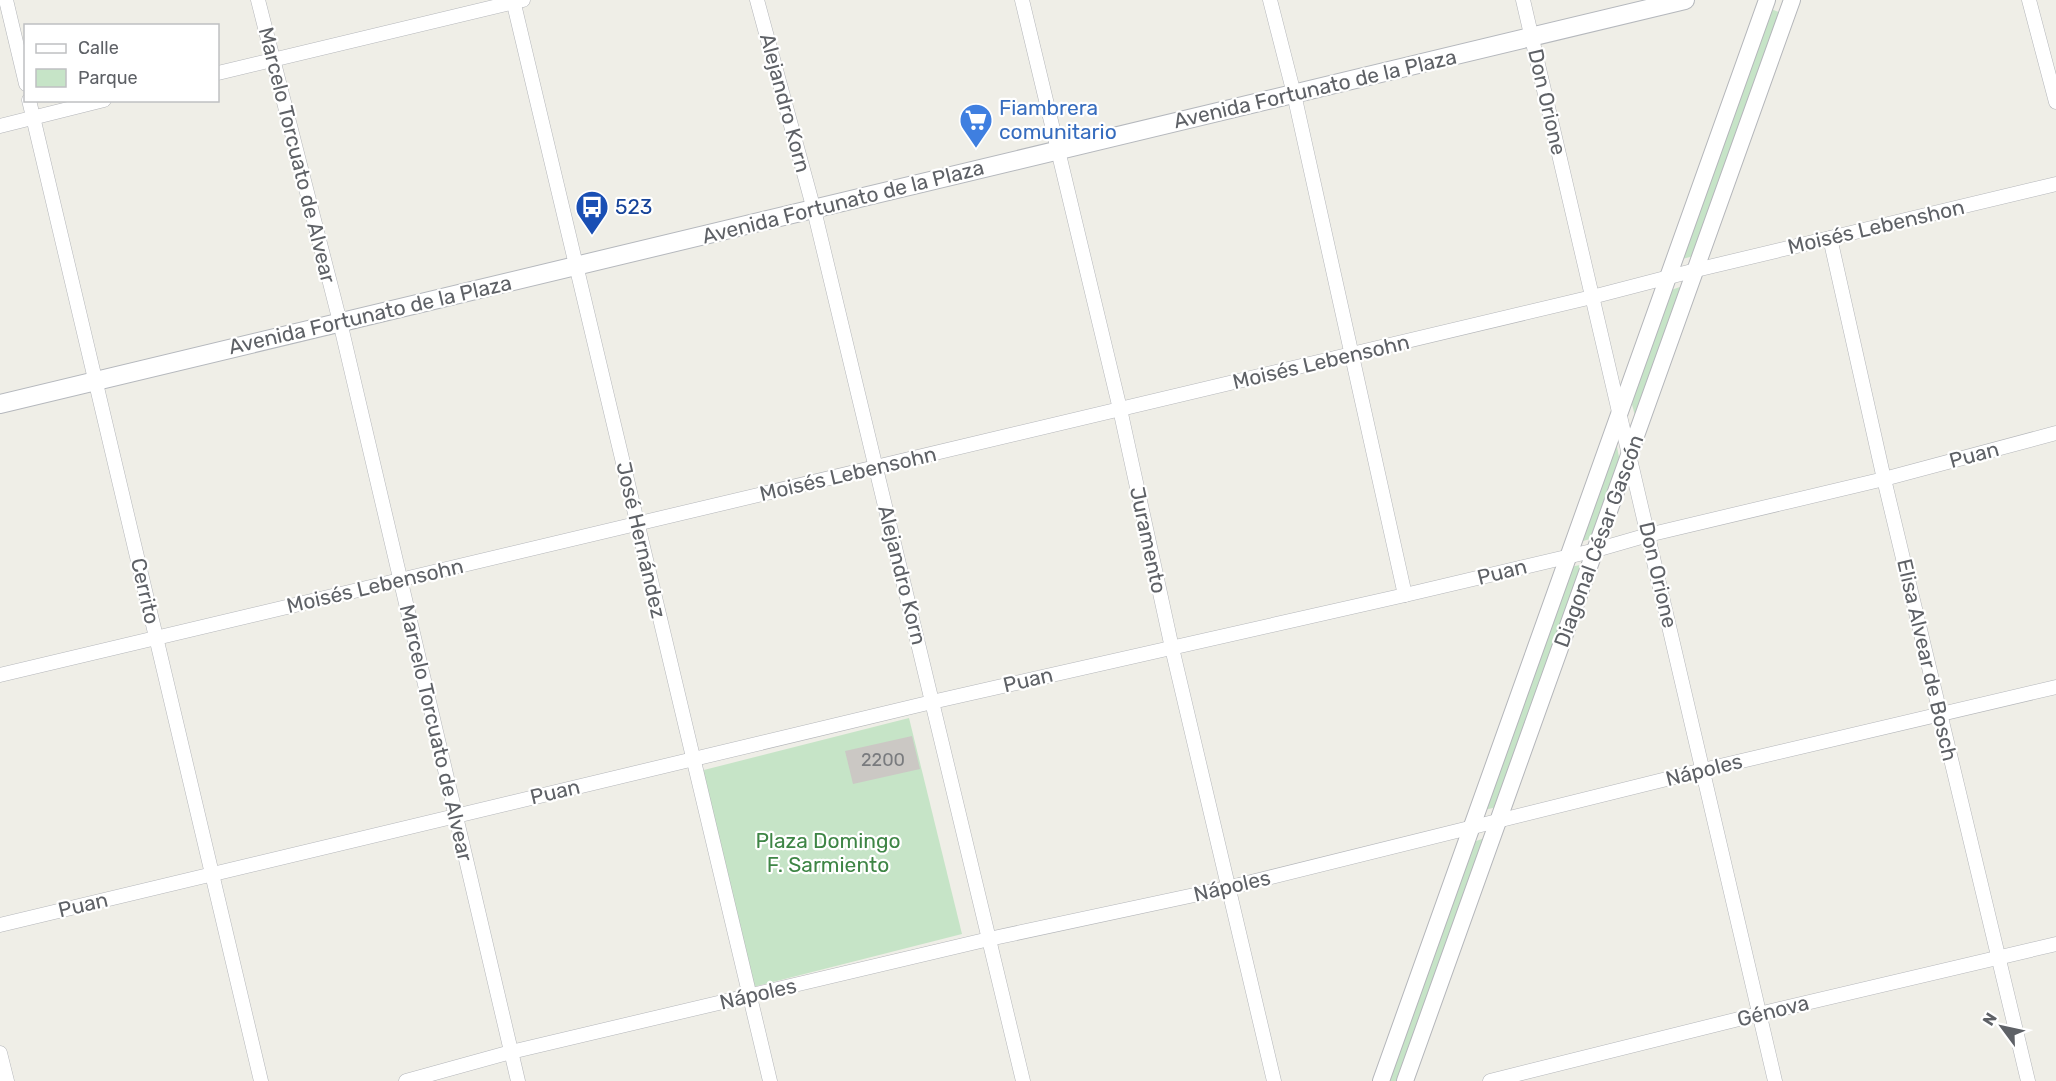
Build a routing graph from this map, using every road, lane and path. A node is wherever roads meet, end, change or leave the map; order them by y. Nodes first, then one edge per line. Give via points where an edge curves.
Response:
1 (6, 0) edge
2 (258, 0) edge
3 (757, 0) edge
4 (1022, 0) edge
5 (1270, 0) edge
6 (1523, 0) edge
7 (1685, 0) edge
8 (1767, 0) edge
9 (1792, 0) edge
10 (2029, 0) edge
11 (516, 1) edge
12 (1532, 37) junction
13 (273, 60) junction
14 (219, 73) edge
15 (24, 76) edge
16 (1294, 94) junction
17 (29, 102) edge
18 (96, 102) edge
19 (2056, 102) edge
20 (33, 118) junction
21 (0, 126) edge
22 (1058, 150) junction
23 (2056, 184) edge
24 (814, 210) junction
25 (1830, 238) junction
26 (576, 266) junction
27 (1696, 270) junction
28 (1669, 277) junction
29 (1592, 297) junction
30 (340, 322) junction
31 (1353, 354) junction
32 (95, 381) junction
33 (0, 404) edge
34 (1120, 410) junction
35 (1620, 412) junction
36 (2056, 433) edge
37 (1630, 455) junction
38 (876, 468) junction
39 (1884, 479) junction
40 (638, 524) junction
41 (1648, 535) junction
42 (1596, 550) junction
43 (1569, 555) junction
44 (400, 580) junction
45 (1405, 595) junction
46 (157, 638) junction
47 (1172, 648) junction
48 (0, 675) edge
49 (2056, 687) edge
50 (932, 702) junction
51 (1940, 714) junction
52 (693, 759) junction
53 (1703, 770) junction
54 (456, 816) junction
55 (1498, 821) junction
56 (1472, 827) junction
57 (212, 874) junction
58 (1227, 888) junction
59 (0, 925) edge
60 (989, 939) junction
61 (2056, 944) edge
62 (1998, 958) junction
63 (750, 996) junction
64 (1759, 1014) junction
65 (511, 1052) junction
66 (0, 1053) edge
67 (7, 1081) edge
68 (261, 1081) edge
69 (406, 1081) edge
70 (518, 1081) edge
71 (770, 1081) edge
72 (1023, 1081) edge
73 (1274, 1081) edge
74 (1381, 1081) edge
75 (1405, 1081) edge
76 (1490, 1081) edge
77 (1775, 1081) edge
78 (2028, 1081) edge

1 - 15 street
2 - 13 street, Marcelo Torcuato de Alvear
3 - 24 street, Alejandro Korn
4 - 22 street, Juramento
5 - 16 street
6 - 12 street, Don Orione
7 - 12 main road, Avenida Fortunato de la Plaza
8 - 28 street, Diagonal César Gascón
9 - 27 street, Diagonal César Gascón
10 - 19 street
11 - 13 street
11 - 26 street, José Hernández
12 - 16 main road, Avenida Fortunato de la Plaza
12 - 29 street, Don Orione
13 - 14 street
13 - 30 street, Marcelo Torcuato de Alvear
16 - 22 main road, Avenida Fortunato de la Plaza
16 - 31 street
17 - 20 street, Cerrito
18 - 20 street
20 - 21 street
20 - 32 street, Cerrito
22 - 24 main road, Avenida Fortunato de la Plaza
22 - 34 street, Juramento
23 - 25 street, Moisés Lebenshon
24 - 26 main road, Avenida Fortunato de la Plaza
24 - 38 street, Alejandro Korn
25 - 27 street, Moisés Lebenshon
25 - 39 street, Elisa Alvear de Bosch
26 - 30 main road, Avenida Fortunato de la Plaza
26 - 40 street, José Hernández
27 - 28 street, Moisés Lebensohn
27 - 37 street, Diagonal César Gascón
28 - 29 street, Moisés Lebensohn
28 - 35 street, Diagonal César Gascón
29 - 31 street, Moisés Lebensohn
29 - 35 street, Don Orione
30 - 32 main road, Avenida Fortunato de la Plaza
30 - 44 street, Marcelo Torcuato de Alvear
31 - 34 street, Moisés Lebensohn
31 - 45 street
32 - 33 main road, Avenida Fortunato de la Plaza
32 - 46 street, Cerrito
34 - 38 street, Moisés Lebensohn
34 - 47 street, Juramento
35 - 37 street, Don Orione
35 - 43 street, Diagonal César Gascón
36 - 39 street, Puan
37 - 41 street, Don Orione
37 - 42 street, Diagonal César Gascón
38 - 40 street, Moisés Lebensohn
38 - 50 street, Alejandro Korn
39 - 41 street, Puan
39 - 51 street, Elisa Alvear de Bosch
40 - 44 street, Moisés Lebensohn
40 - 52 street, José Hernández
41 - 42 street, Puan
41 - 53 street, Don Orione
42 - 43 street, Puan
42 - 55 street, Diagonal César Gascón
43 - 45 street, Puan
43 - 56 street, Diagonal César Gascón
44 - 46 street, Moisés Lebensohn
44 - 54 street, Marcelo Torcuato de Alvear
45 - 47 street, Puan
46 - 48 street, Moisés Lebensohn
46 - 57 street, Cerrito
47 - 50 street, Puan
47 - 58 street, Juramento
49 - 51 street, Nápoles
50 - 52 street, Puan
50 - 60 street, Alejandro Korn
51 - 53 street, Nápoles
51 - 62 street, Elisa Alvear de Bosch
52 - 54 street, Puan
52 - 63 street, José Hernández
53 - 55 street, Nápoles
53 - 64 street, Don Orione
54 - 57 street, Puan
54 - 65 street, Marcelo Torcuato de Alvear
55 - 56 street, Nápoles
55 - 75 street, Diagonal César Gascón
56 - 58 street, Nápoles
56 - 74 street, Diagonal César Gascón
57 - 59 street, Puan
57 - 68 street, Cerrito
58 - 60 street, Nápoles
58 - 73 street, Juramento
60 - 63 street, Nápoles
60 - 72 street, Alejandro Korn
61 - 62 street, Génova
62 - 64 street, Génova
62 - 78 street, Elisa Alvear de Bosch
63 - 65 street, Nápoles
63 - 71 street, José Hernández
64 - 76 street, Génova
64 - 77 street, Don Orione
65 - 69 street, Nápoles
65 - 70 street, Marcelo Torcuato de Alvear
66 - 67 street

